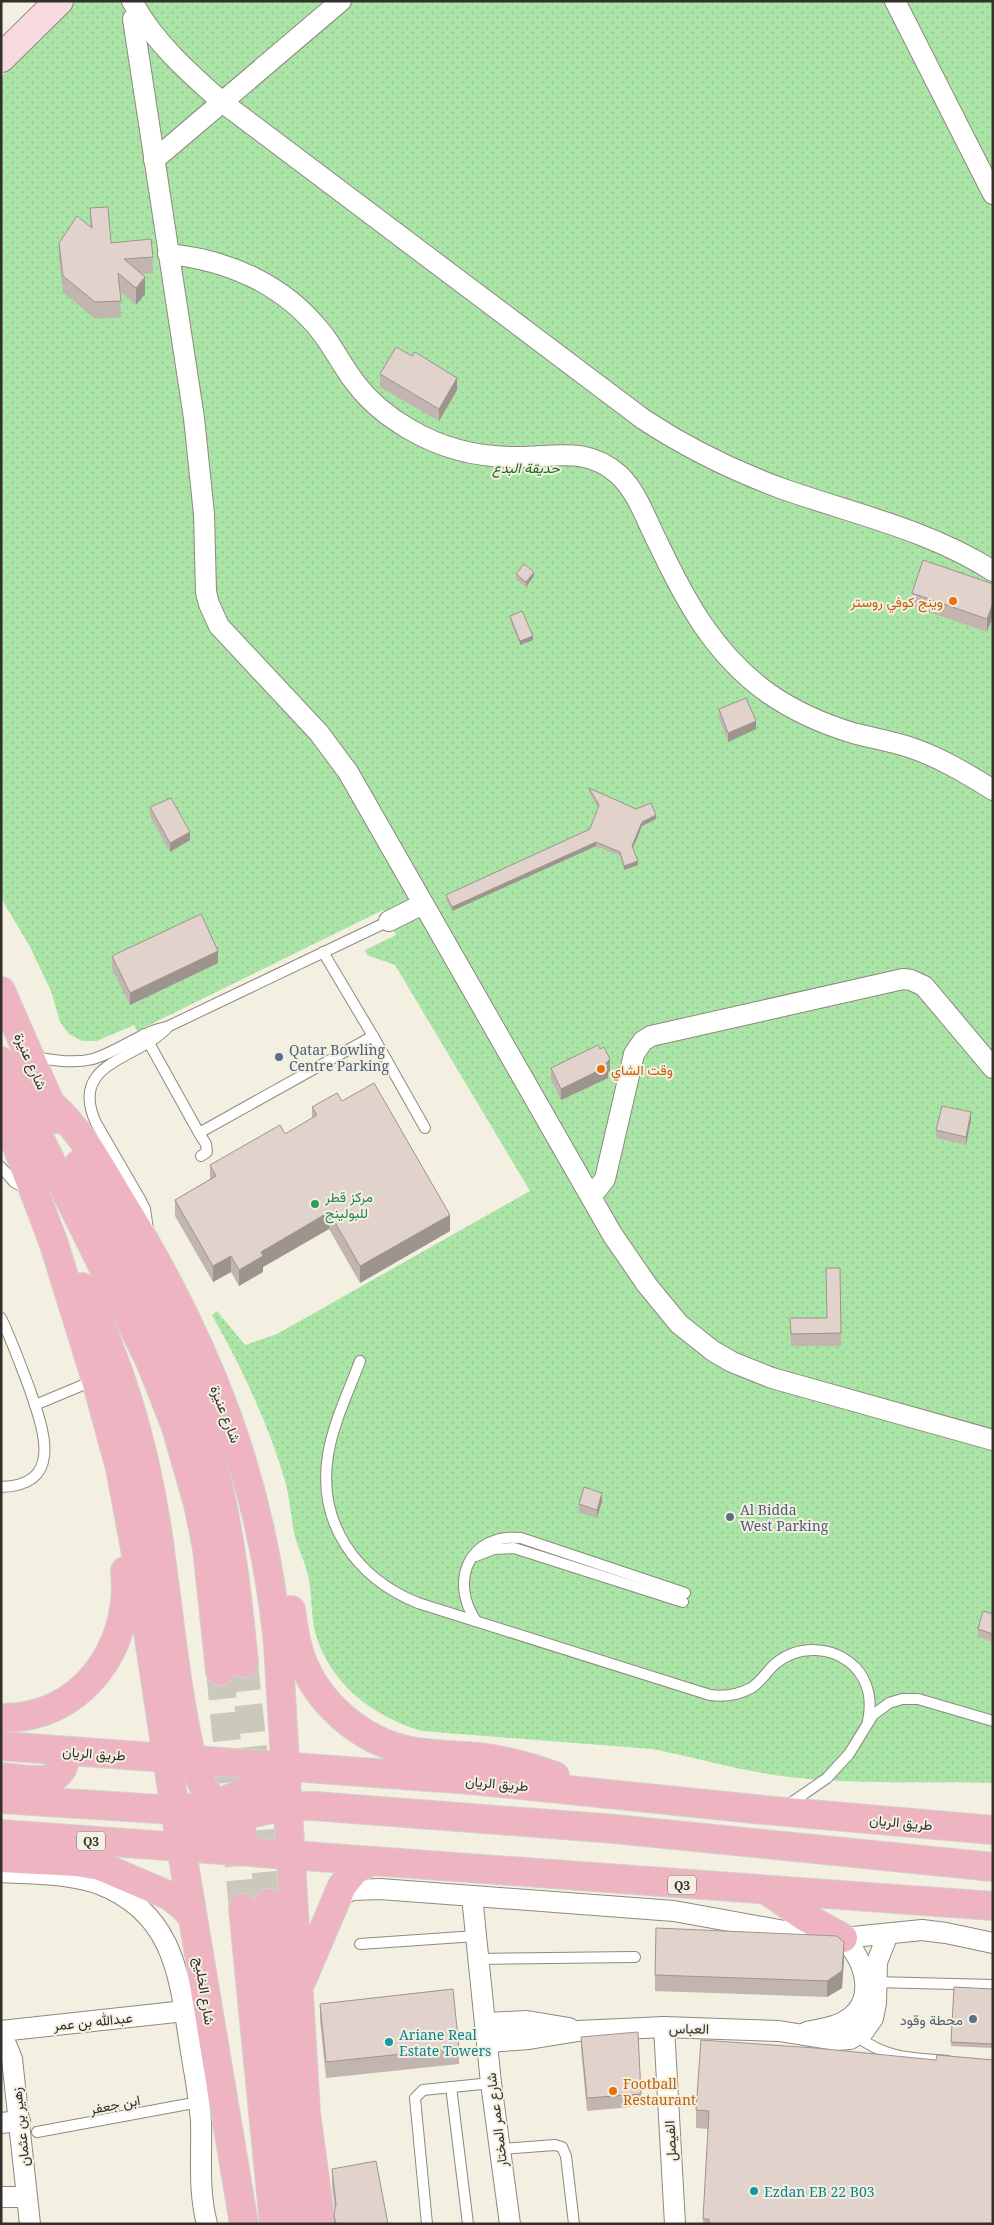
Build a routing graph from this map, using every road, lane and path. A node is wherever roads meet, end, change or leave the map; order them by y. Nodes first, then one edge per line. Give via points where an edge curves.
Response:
1 (59, 1) edge
2 (341, 1) edge
3 (895, 1) edge
4 (133, 10) edge
5 (1, 58) edge
6 (222, 102) junction
7 (154, 160) junction
8 (993, 194) edge
9 (168, 254) junction
10 (993, 571) edge
11 (993, 790) edge
12 (423, 904) junction
13 (389, 921) joint
14 (323, 952) junction
15 (1, 991) edge
16 (373, 1036) junction
17 (147, 1039) junction
18 (29, 1057) junction
19 (1, 1061) edge
20 (993, 1068) edge
21 (50, 1103) junction
22 (1, 1104) edge
23 (425, 1128) dead end
24 (199, 1132) junction
25 (201, 1156) dead end
26 (1, 1168) edge
27 (36, 1192) junction
28 (592, 1197) junction
29 (145, 1243) junction
30 (54, 1244) junction
31 (1, 1318) edge
32 (360, 1361) dead end
33 (96, 1380) junction
34 (35, 1405) junction
35 (993, 1440) edge
36 (120, 1468) junction
37 (1, 1487) edge
38 (260, 1522) junction
39 (684, 1598) dead end
40 (476, 1621) junction
41 (1, 1718) edge
42 (993, 1720) edge
43 (868, 1721) junction
44 (1, 1746) edge
45 (65, 1751) junction
46 (179, 1758) junction
47 (285, 1766) junction
48 (1, 1777) edge
49 (588, 1790) junction
50 (1, 1798) edge
51 (288, 1806) junction
52 (175, 1810) junction
53 (779, 1811) junction
54 (221, 1812) junction
55 (987, 1826) edge
56 (1, 1834) edge
57 (182, 1847) junction
58 (290, 1855) junction
59 (1, 1858) edge
60 (371, 1861) junction
61 (993, 1867) edge
62 (1, 1872) edge
63 (768, 1891) junction
64 (337, 1895) junction
65 (472, 1896) junction
66 (993, 1906) edge
67 (193, 1919) junction
68 (888, 1934) junction
69 (476, 1936) junction
70 (843, 1938) junction
71 (993, 1943) edge
72 (360, 1944) dead end
73 (635, 1957) dead end
74 (478, 1960) junction
75 (870, 1983) junction
76 (993, 1985) edge
77 (299, 1988) junction
78 (185, 2011) junction
79 (664, 2027) junction
80 (1, 2032) edge
81 (486, 2032) junction
82 (800, 2033) junction
83 (857, 2036) junction
84 (964, 2063) edge
85 (492, 2083) junction
86 (451, 2087) junction
87 (199, 2102) junction
88 (10, 2115) edge
89 (37, 2132) dead end
90 (500, 2150) junction
91 (1, 2185) edge
92 (26, 2190) junction
93 (1, 2197) edge
94 (30, 2224) edge
95 (207, 2224) edge
96 (244, 2224) edge
97 (274, 2224) edge
98 (300, 2224) edge
99 (321, 2224) edge
100 (427, 2224) edge
101 (468, 2224) edge
102 (510, 2224) edge
103 (574, 2224) edge
104 (675, 2224) edge

1 - 5 street
2 - 6 street
3 - 8 street
4 - 6 street via 170,52
4 - 7 street
6 - 7 street
6 - 10 street via 643,419 676,440 781,488 918,534
7 - 9 street
9 - 11 street via 223,264 285,297 321,332 366,395 394,420 424,437 482,454 514,457 572,455 590,458 610,468 634,493 702,626 745,675 772,696 807,715 838,728 928,754
9 - 12 street via 194,418 204,514 205,580 211,610 226,636 334,752
12 - 13 street
12 - 28 street
13 - 14 lane
14 - 16 lane
14 - 17 lane
15 - 18 main road, شارع عنيزة
16 - 23 lane
16 - 24 lane
17 - 18 lane via 87,1060 68,1062
17 - 24 lane
17 - 29 lane via 104,1067 90,1096 96,1123 145,1209 148,1231
18 - 21 main road, شارع عنيزة
19 - 21 main road, شارع عنيزة via 150,1361 176,1426 198,1504 232,1667 238,1591 227,1524 211,1458 183,1376 151,1305
20 - 28 street via 924,986 903,979 651,1036 642,1041 634,1054 605,1179
21 - 29 main road, شارع عنيزة via 86,1143
22 - 27 main road
24 - 25 lane via 207,1148
26 - 27 lane via 14,1182
27 - 30 main road
28 - 35 street via 628,1260 664,1308 713,1351 772,1378
29 - 38 main road, شارع عنيزة via 218,1389
30 - 33 main road
30 - 46 main road via 81,1286 99,1324 138,1442 156,1521
31 - 34 lane
32 - 40 lane via 333,1437 326,1471 329,1505 341,1537 360,1566 387,1588 418,1603
33 - 34 lane
33 - 36 main road
34 - 37 lane via 45,1441 45,1458 30,1480
36 - 41 main road via 117,1511 126,1594 122,1621 113,1646 92,1679 67,1702 37,1715
36 - 46 main road
38 - 47 main road, شارع عنيزة via 274,1605
38 - 49 main road via 284,1583 295,1638 306,1670 322,1696 355,1727 396,1748 524,1766
39 - 40 lane via 521,1538 495,1539 480,1548 469,1562 464,1579 464,1597
40 - 43 lane via 721,1696 751,1688 789,1654 808,1650 830,1652 849,1662 863,1679 870,1699
42 - 43 lane via 910,1698 889,1703
43 - 53 lane via 849,1754 827,1778
44 - 45 main road, طريق الريان
45 - 46 main road, طريق الريان
45 - 48 main road via 65,1766 54,1778
46 - 47 main road, طريق الريان
46 - 52 main road, شارع الخليج
46 - 54 main road
47 - 49 main road, طريق الريان
47 - 51 main road
47 - 54 main road
49 - 53 main road, طريق الريان
50 - 52 main road
51 - 54 main road
51 - 58 main road
51 - 61 main road via 531,1822
52 - 54 main road
52 - 57 main road, شارع الخليج
53 - 55 main road, طريق الريان
54 - 57 main road
54 - 58 main road via 257,1842
56 - 57 main road, Q3
57 - 58 main road, Q3
57 - 67 main road, شارع الخليج
58 - 60 main road, Q3
58 - 77 main road
59 - 67 main road via 100,1866 170,1896
60 - 63 main road, Q3
60 - 64 main road via 354,1871
62 - 78 street, شارع الخليج via 68,1876 100,1885 128,1900 161,1934 174,1959
63 - 66 main road, Q3
63 - 70 main road via 804,1917
64 - 65 street via 371,1889
64 - 77 main road
65 - 69 street, شارع عمر المختار
65 - 70 street via 674,1911 796,1934
67 - 96 main road, شارع الخليج
68 - 70 street
68 - 71 street via 928,1931
68 - 75 street, العباس
69 - 72 lane
69 - 74 street, شارع عمر المختار
70 - 75 street, العباس via 856,1952
73 - 74 lane
74 - 81 street, شارع عمر المختار
75 - 76 lane
75 - 82 street, العباس via 863,2001 850,2018 837,2025
75 - 83 street, العباس via 876,2003 873,2018
77 - 99 main road via 306,2113
78 - 80 street, عبدالله بن عمر
78 - 87 street, شارع الخليج
79 - 81 street, العباس via 578,2031 530,2039
79 - 82 street, العباس
79 - 104 street, الفيصل
80 - 88 street, زهير بن عثمان via 12,2059
81 - 85 street, شارع عمر المختار
82 - 83 street, العباس via 835,2040
83 - 84 lane via 894,2056
85 - 86 lane
85 - 90 street, شارع عمر المختار
86 - 100 lane via 424,2090 414,2098
86 - 101 lane
87 - 89 lane, ابن جعفر
87 - 95 street, شارع الخليج via 201,2178
88 - 92 street, زهير بن عثمان
90 - 102 street, شارع عمر المختار
90 - 103 lane via 555,2145 562,2148 566,2156
91 - 92 street
92 - 93 street
92 - 94 street, زهير بن عثمان
97 - 98 main road via 256,1906

